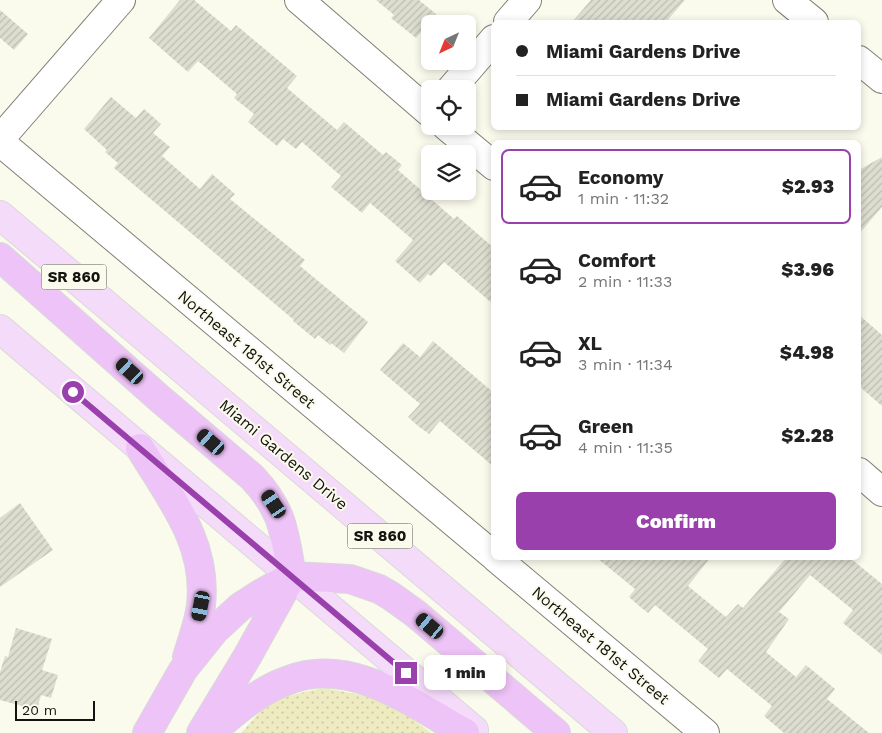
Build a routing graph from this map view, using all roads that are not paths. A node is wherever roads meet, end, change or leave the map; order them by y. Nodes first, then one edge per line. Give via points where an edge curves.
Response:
1 (122, 0) edge
2 (299, 0) edge
3 (528, 0) edge
4 (787, 0) edge
5 (510, 20) edge
6 (812, 20) edge
7 (491, 42) edge
8 (861, 62) edge
9 (882, 79) edge
10 (459, 80) edge
11 (421, 105) edge
12 (457, 135) edge
13 (0, 141) edge
14 (491, 164) edge
15 (0, 216) edge
16 (0, 257) edge
17 (0, 329) edge
18 (140, 448) junction
19 (861, 474) edge
20 (882, 492) edge
21 (491, 554) edge
22 (499, 560) edge
23 (292, 576) junction
24 (183, 670) junction
25 (147, 733) edge
26 (201, 733) edge
27 (210, 733) edge
28 (465, 733) edge
29 (478, 733) edge
30 (556, 733) edge
31 (612, 733) edge
32 (705, 733) edge

1 - 13 street
2 - 11 street
3 - 5 street
4 - 6 street
7 - 10 street
8 - 9 street
12 - 14 street
13 - 21 street, Northeast 181st Street
15 - 31 main road, Miami Gardens Drive / SR 860
16 - 23 highway via 265,491 280,517
17 - 18 main road
18 - 23 main road
18 - 24 highway via 197,550 201,606
19 - 20 street
22 - 32 street, Northeast 181st Street
23 - 24 highway via 227,618
23 - 26 highway
23 - 29 main road
23 - 30 highway via 350,579 391,596
24 - 25 highway
27 - 28 highway via 256,697 288,680 336,674 375,683

